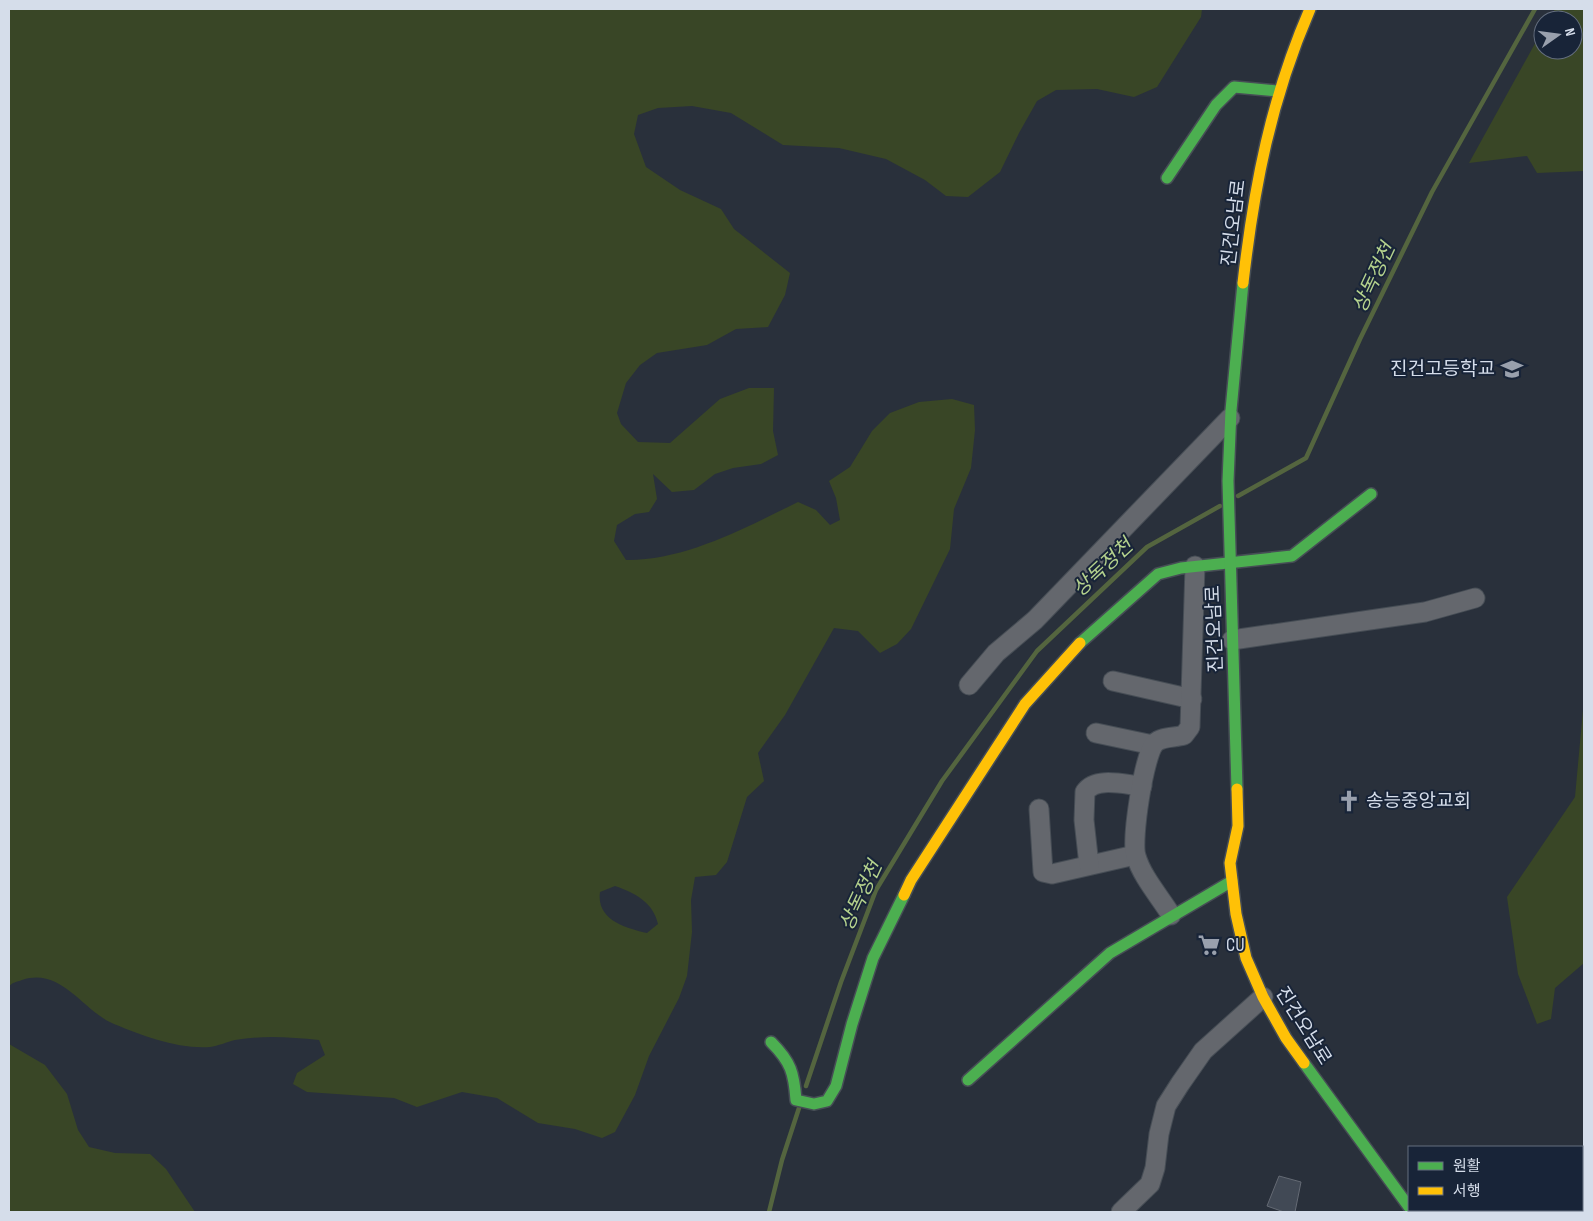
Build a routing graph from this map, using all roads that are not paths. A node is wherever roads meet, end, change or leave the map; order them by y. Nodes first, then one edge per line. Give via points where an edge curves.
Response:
1 (1310, 9) edge
2 (1277, 91) junction
3 (1167, 178) dead end
4 (1230, 418) junction
5 (1371, 494) dead end
6 (1231, 563) junction
7 (1195, 566) junction
8 (1475, 598) dead end
9 (1232, 640) junction
10 (1113, 681) dead end
11 (969, 685) dead end
12 (1192, 699) junction
13 (1096, 733) dead end
14 (1153, 745) junction
15 (1142, 786) junction
16 (1039, 809) dead end
17 (1135, 855) junction
18 (1089, 865) junction
19 (1232, 881) junction
20 (1171, 915) junction
21 (1263, 997) junction
22 (772, 1042) dead end
23 (968, 1080) dead end
24 (1408, 1206) edge
25 (1121, 1212) edge

1 - 2 street, 진건오남로
2 - 3 street via 1234,87 1216,105
2 - 4 street, 진건오남로 via 1253,199
4 - 6 street, 진건오남로
4 - 11 street via 1034,620 996,653
5 - 6 street via 1292,556
6 - 7 street
6 - 9 street, 진건오남로
7 - 12 street
7 - 22 street via 1168,570 1151,579 1084,639 1025,704 911,880 873,958 832,1095 823,1104 798,1102 794,1097 795,1079 789,1063
8 - 9 street via 1425,612
9 - 19 street, 진건오남로 via 1238,826 1230,863
10 - 12 street
12 - 14 street via 1187,732 1178,737 1163,738
13 - 14 street
14 - 15 street
15 - 17 street via 1135,823
15 - 18 street via 1093,784 1084,792
16 - 18 street via 1043,872 1052,874
17 - 18 street
17 - 20 street
19 - 20 street
19 - 21 street, 진건오남로 via 1246,958
20 - 23 street via 1110,953
21 - 24 street, 진건오남로 via 1286,1038
21 - 25 street via 1202,1051 1180,1084 1166,1106 1156,1168 1150,1184

